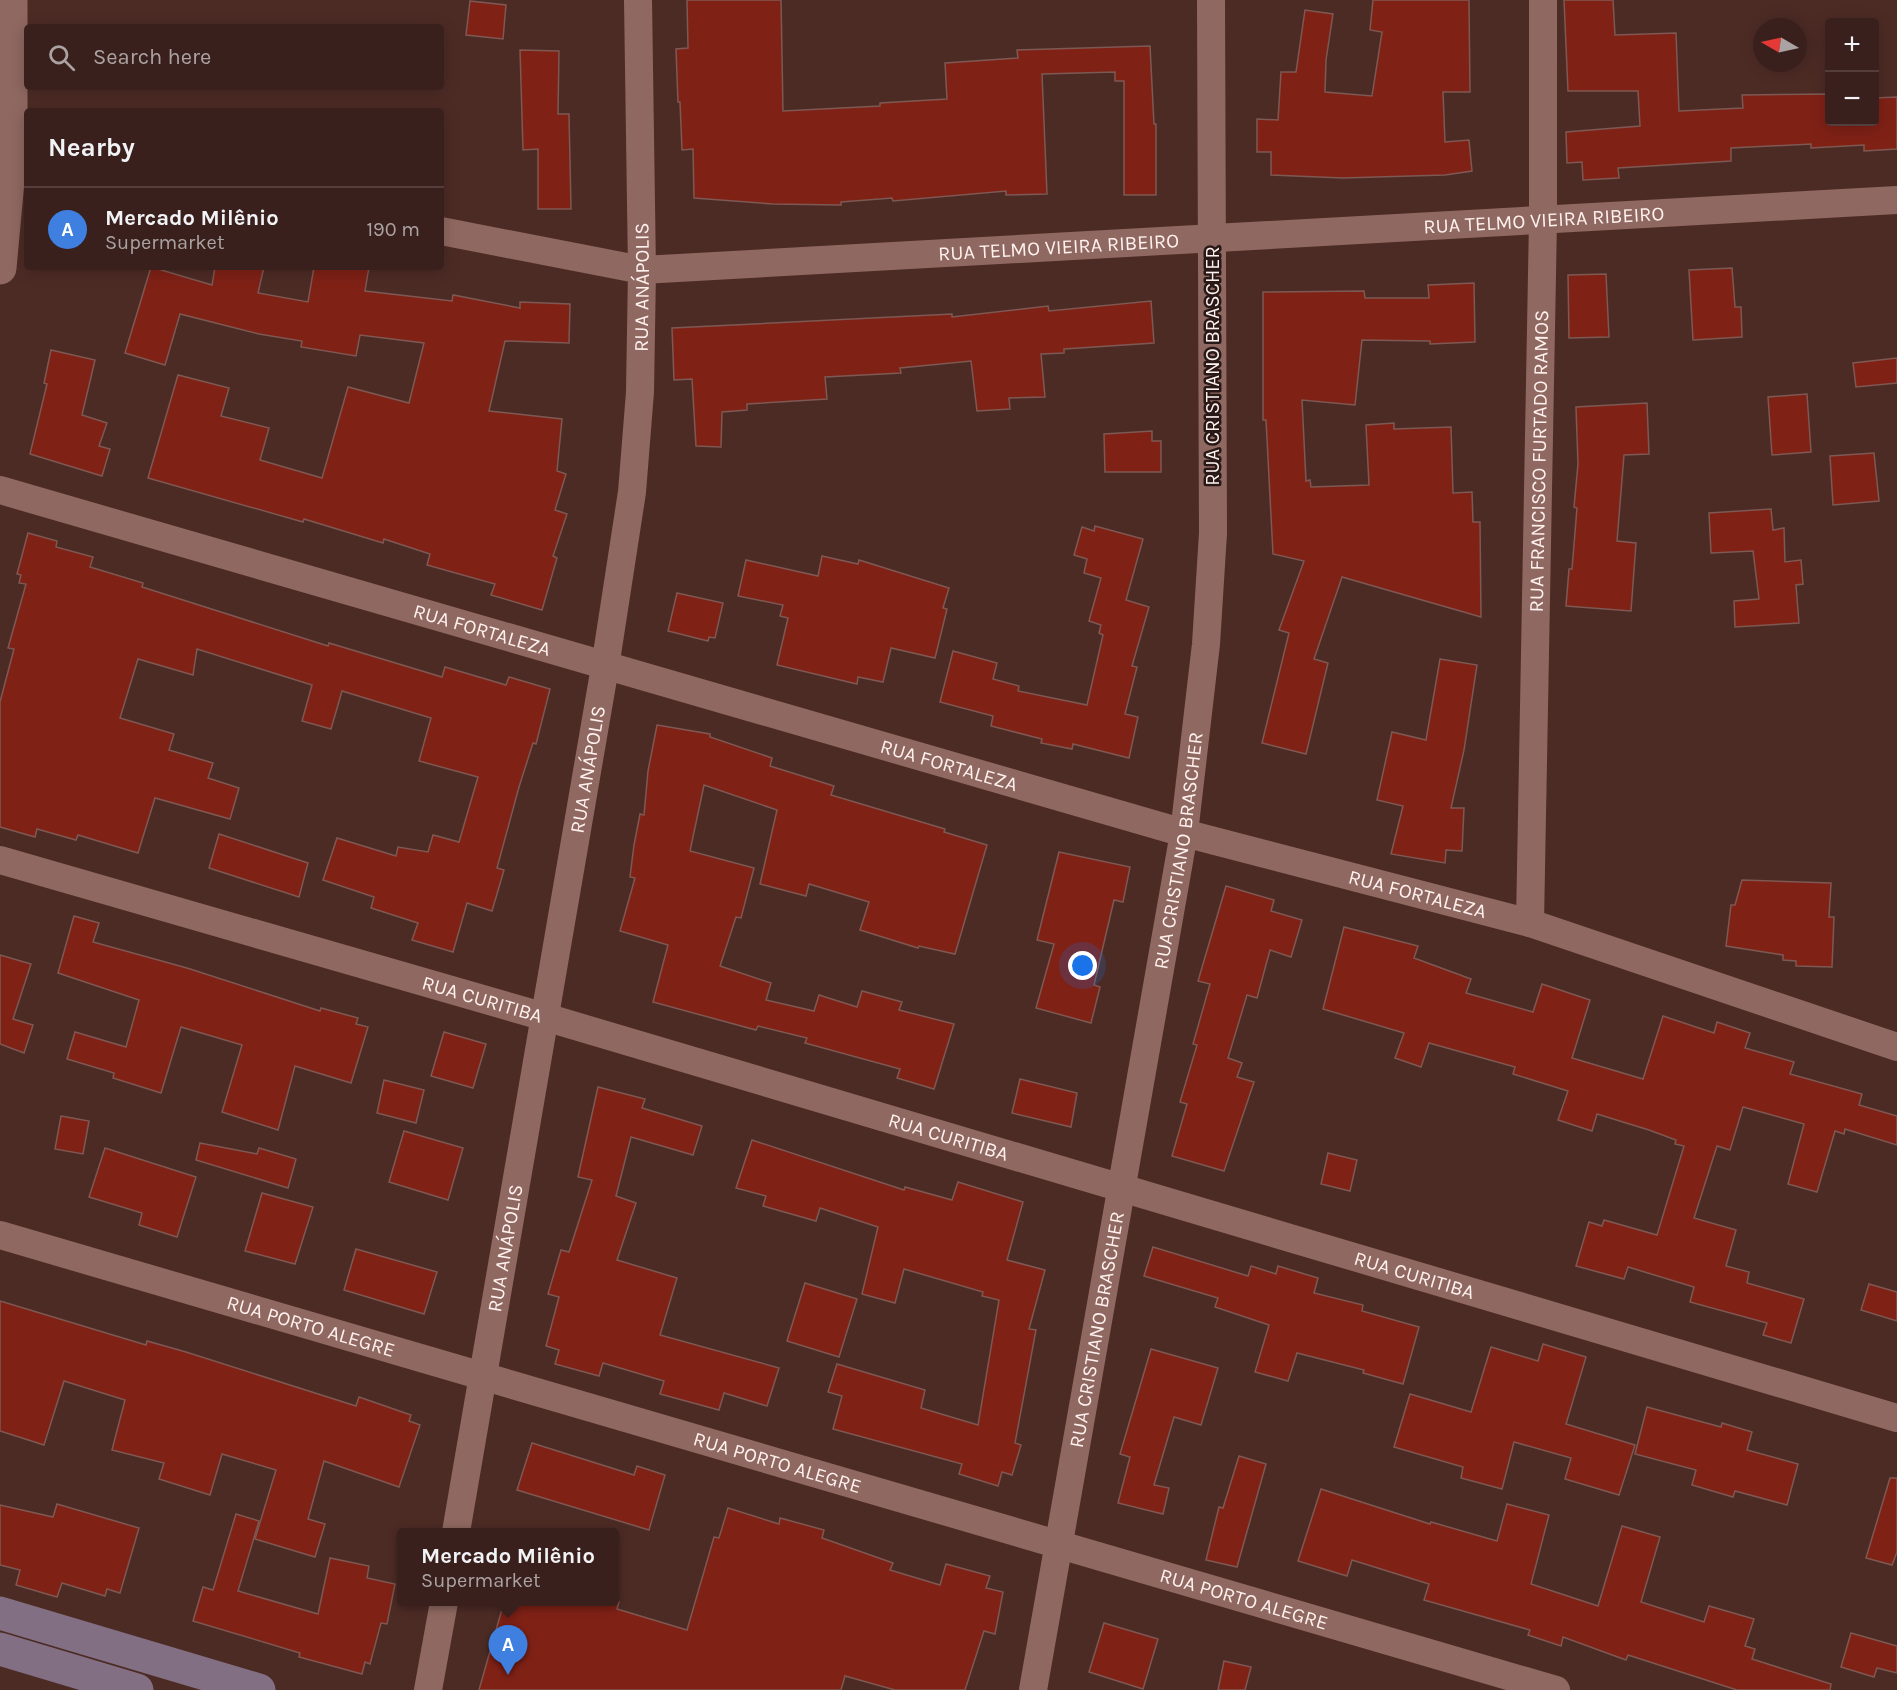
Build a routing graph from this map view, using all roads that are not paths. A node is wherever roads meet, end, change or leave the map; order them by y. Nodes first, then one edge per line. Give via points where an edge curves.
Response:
1 (11, 0) edge
2 (638, 0) edge
3 (1211, 0) edge
4 (1543, 0) edge
5 (19, 150) edge
6 (1897, 200) edge
7 (1543, 220) junction
8 (444, 232) edge
9 (1211, 238) junction
10 (0, 268) edge
11 (642, 270) junction
12 (0, 490) edge
13 (605, 667) junction
14 (1184, 833) junction
15 (0, 860) edge
16 (1530, 923) junction
17 (545, 1017) junction
18 (1897, 1047) edge
19 (1121, 1188) junction
20 (0, 1235) edge
21 (483, 1376) junction
22 (1897, 1418) edge
23 (457, 1528) edge
24 (1058, 1544) junction
25 (443, 1606) edge
26 (0, 1613) edge
27 (0, 1649) edge
28 (138, 1690) edge
29 (260, 1690) edge
30 (428, 1690) edge
31 (1033, 1690) edge
32 (1556, 1690) edge

1 - 5 street
2 - 11 street, RUA ANÁPOLIS
3 - 9 street, RUA CRISTIANO BRASCHER
4 - 7 street, RUA FRANCISCO FURTADO RAMOS
5 - 10 street
6 - 7 street, RUA TELMO VIEIRA RIBEIRO
7 - 9 street, RUA TELMO VIEIRA RIBEIRO
7 - 16 street, RUA FRANCISCO FURTADO RAMOS
8 - 11 street, RUA TELMO VIEIRA RIBEIRO
9 - 11 street, RUA TELMO VIEIRA RIBEIRO
9 - 14 street, RUA CRISTIANO BRASCHER via 1213,533 1206,644
11 - 13 street, RUA ANÁPOLIS via 640,392 632,492
12 - 13 street, RUA FORTALEZA
13 - 14 street, RUA FORTALEZA
13 - 17 street, RUA ANÁPOLIS
14 - 16 street, RUA FORTALEZA
14 - 19 street, RUA CRISTIANO BRASCHER
15 - 17 street, RUA CURITIBA
16 - 18 street, RUA FORTALEZA
17 - 19 street, RUA CURITIBA
17 - 21 street, RUA ANÁPOLIS
19 - 22 street, RUA CURITIBA
19 - 24 street, RUA CRISTIANO BRASCHER
20 - 21 street, RUA PORTO ALEGRE
21 - 23 street, RUA ANÁPOLIS
21 - 24 street, RUA PORTO ALEGRE
24 - 31 street, RUA CRISTIANO BRASCHER
24 - 32 street, RUA PORTO ALEGRE
25 - 30 street
26 - 29 main road
27 - 28 main road

